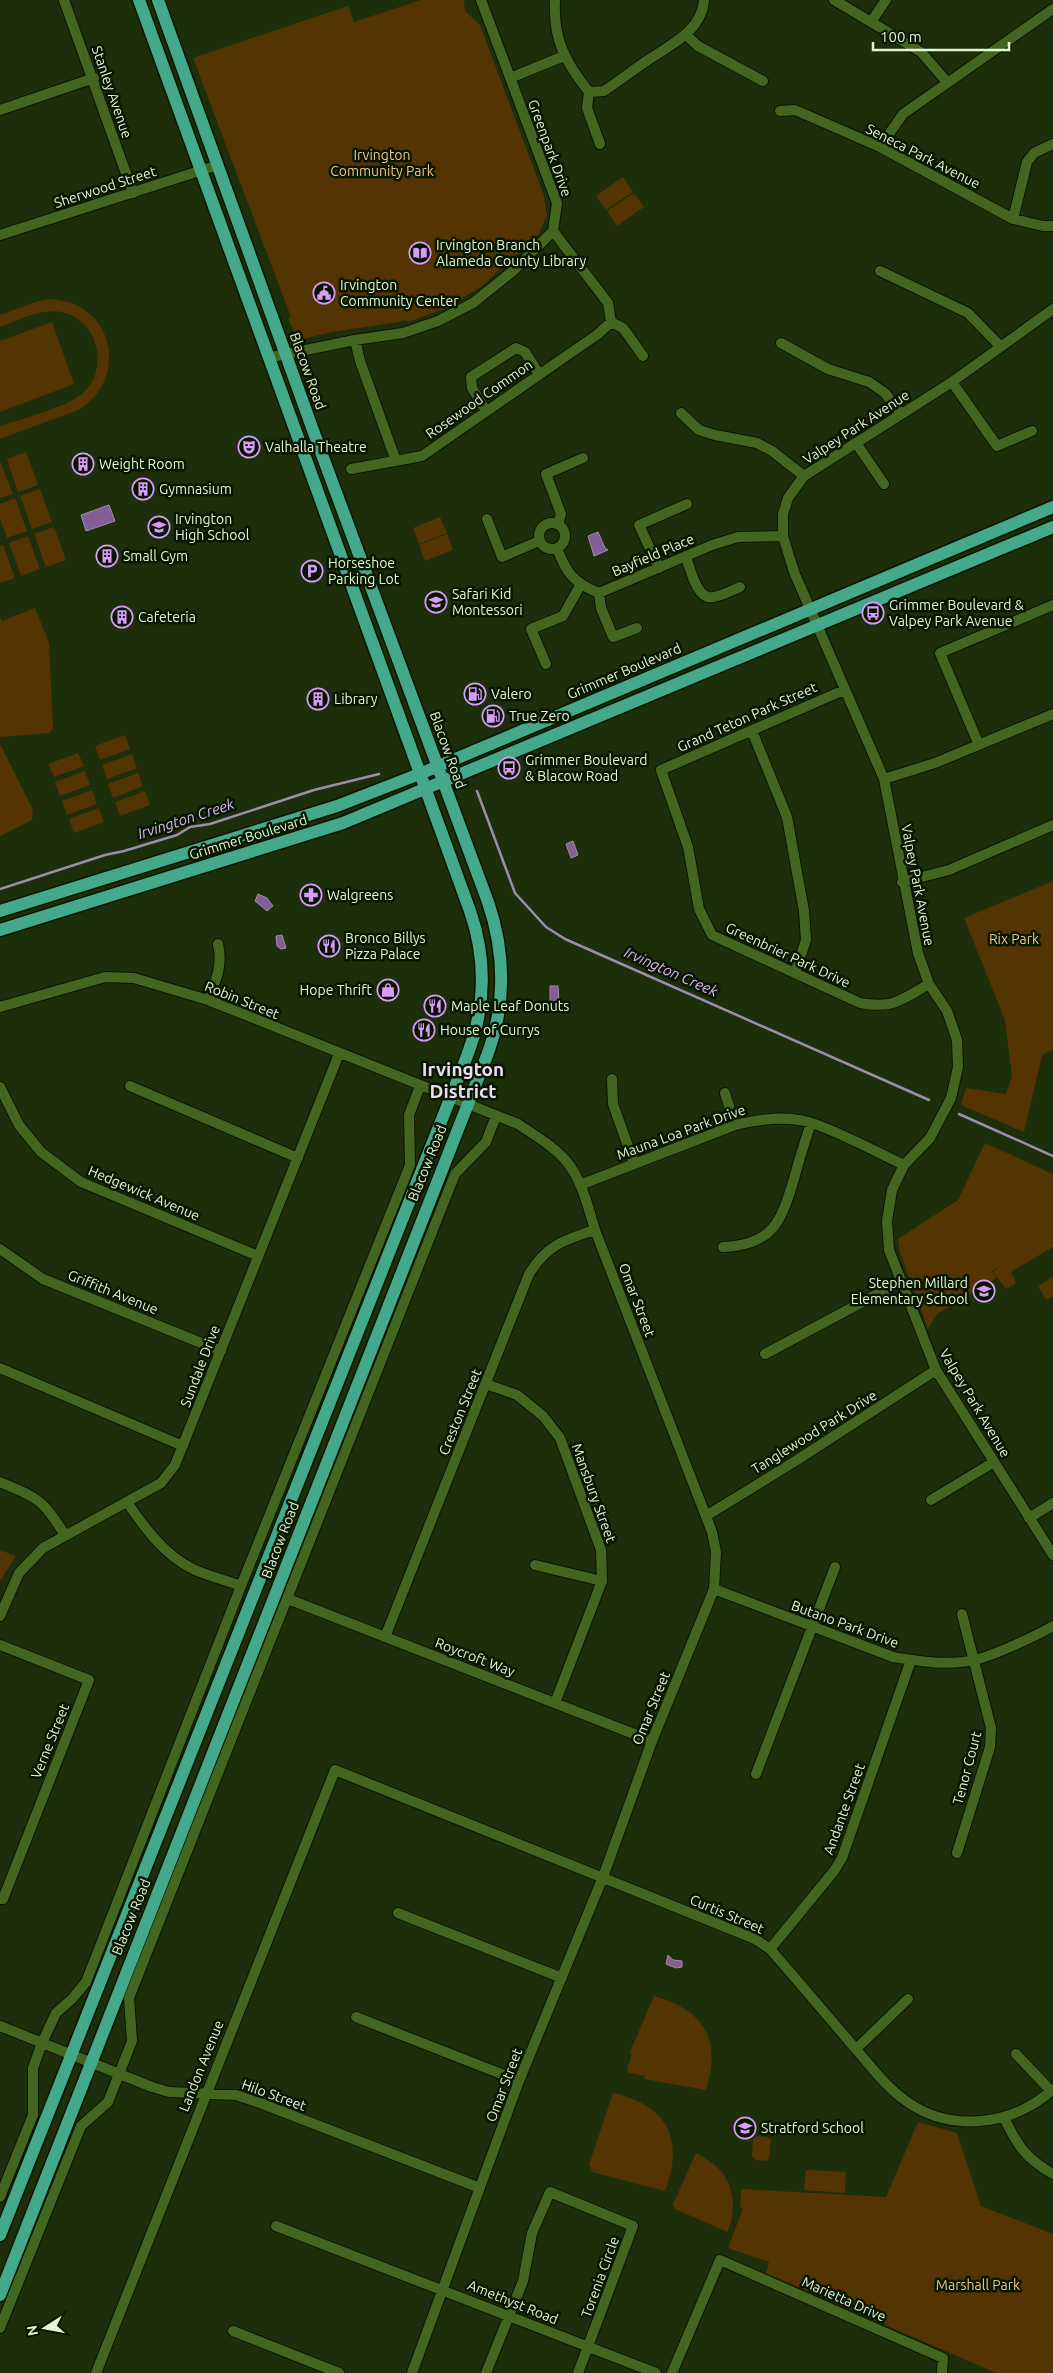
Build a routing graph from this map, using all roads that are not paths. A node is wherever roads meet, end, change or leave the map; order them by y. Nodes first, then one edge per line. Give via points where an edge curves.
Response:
1 (64, 0) edge
2 (139, 0) edge
3 (158, 0) edge
4 (482, 0) edge
5 (556, 0) edge
6 (704, 0) edge
7 (834, 0) edge
8 (886, 0) edge
9 (1053, 9) edge
10 (871, 22) junction
11 (686, 34) junction
12 (564, 56) junction
13 (94, 78) junction
14 (510, 78) junction
15 (763, 81) dead end
16 (947, 82) junction
17 (589, 92) junction
18 (0, 110) edge
19 (780, 112) dead end
20 (600, 144) dead end
21 (1053, 144) edge
22 (880, 148) junction
23 (218, 165) junction
24 (201, 171) junction
25 (133, 193) junction
26 (1013, 219) junction
27 (1053, 226) edge
28 (554, 231) junction
29 (0, 235) edge
30 (880, 271) dead end
31 (1053, 309) edge
32 (611, 322) junction
33 (355, 340) junction
34 (781, 343) dead end
35 (1002, 347) junction
36 (286, 354) junction
37 (643, 356) dead end
38 (270, 357) junction
39 (540, 374) junction
40 (952, 382) junction
41 (486, 411) junction
42 (680, 413) dead end
43 (900, 414) junction
44 (1032, 430) dead end
45 (856, 443) junction
46 (583, 458) dead end
47 (396, 461) junction
48 (351, 469) dead end
49 (804, 476) junction
50 (884, 484) dead end
51 (687, 504) dead end
52 (1053, 507) edge
53 (488, 519) dead end
54 (558, 524) junction
55 (1053, 527) edge
56 (782, 536) junction
57 (539, 541) junction
58 (557, 548) junction
59 (686, 557) junction
60 (659, 568) junction
61 (581, 584) junction
62 (740, 587) dead end
63 (599, 593) junction
64 (1053, 605) edge
65 (810, 609) junction
66 (817, 626) junction
67 (637, 628) dead end
68 (546, 664) dead end
69 (844, 690) junction
70 (1053, 714) edge
71 (752, 731) junction
72 (979, 745) junction
73 (438, 765) junction
74 (661, 770) joint
75 (422, 773) junction
76 (884, 779) junction
77 (444, 782) junction
78 (428, 789) junction
79 (1053, 825) edge
80 (902, 882) junction
81 (0, 911) edge
82 (0, 930) edge
83 (218, 944) dead end
84 (795, 972) junction
85 (929, 984) junction
86 (208, 1000) junction
87 (0, 1007) edge
88 (339, 1054) junction
89 (612, 1079) dead end
90 (130, 1086) dead end
91 (420, 1086) junction
92 (0, 1087) edge
93 (725, 1092) dead end
94 (450, 1099) junction
95 (466, 1105) junction
96 (496, 1116) junction
97 (811, 1123) junction
98 (735, 1126) junction
99 (298, 1158) junction
100 (634, 1163) junction
101 (904, 1165) junction
102 (580, 1185) junction
103 (595, 1230) junction
104 (723, 1247) dead end
105 (0, 1248) edge
106 (258, 1256) junction
107 (900, 1282) junction
108 (221, 1351) junction
109 (765, 1354) dead end
110 (0, 1368) edge
111 (936, 1370) junction
112 (486, 1384) junction
113 (183, 1446) junction
114 (994, 1462) junction
115 (0, 1482) edge
116 (931, 1500) dead end
117 (127, 1502) junction
118 (1053, 1503) edge
119 (706, 1516) junction
120 (1029, 1518) junction
121 (65, 1535) junction
122 (1053, 1555) edge
123 (535, 1565) dead end
124 (835, 1567) dead end
125 (602, 1581) junction
126 (241, 1586) junction
127 (714, 1590) junction
128 (288, 1599) junction
129 (962, 1614) dead end
130 (0, 1616) edge
131 (1053, 1626) edge
132 (812, 1627) junction
133 (385, 1637) junction
134 (0, 1646) edge
135 (911, 1660) junction
136 (975, 1660) junction
137 (555, 1703) junction
138 (652, 1741) junction
139 (334, 1770) joint
140 (756, 1774) dead end
141 (957, 1853) dead end
142 (603, 1877) junction
143 (0, 1899) edge
144 (398, 1912) dead end
145 (770, 1949) junction
146 (562, 1978) junction
147 (908, 1999) dead end
148 (356, 2017) dead end
149 (0, 2026) edge
150 (42, 2043) junction
151 (856, 2049) junction
152 (71, 2053) junction
153 (1016, 2054) dead end
154 (90, 2061) junction
155 (120, 2072) junction
156 (519, 2081) junction
157 (1052, 2090) edge
158 (205, 2094) junction
159 (1004, 2118) junction
160 (1053, 2174) edge
161 (480, 2188) junction
162 (0, 2197) edge
163 (276, 2226) dead end
164 (0, 2235) edge
165 (444, 2289) junction
166 (0, 2295) edge
167 (508, 2314) junction
168 (0, 2328) edge
169 (233, 2331) dead end
170 (589, 2347) junction
171 (96, 2373) edge
172 (339, 2373) edge
173 (412, 2373) edge
174 (486, 2373) edge
175 (578, 2373) edge
176 (656, 2373) edge
177 (672, 2373) edge
178 (942, 2373) edge

1 - 13 street, Stanley Avenue
2 - 24 main road, Blacow Road
3 - 23 main road, Blacow Road
4 - 14 street, Greenpark Drive
5 - 12 street via 553,18
6 - 11 street via 697,21
7 - 10 street
8 - 10 street
9 - 16 street
10 - 16 street via 921,52
11 - 15 street via 698,46
11 - 17 street via 604,91
12 - 14 street
12 - 17 street
13 - 18 street
13 - 25 street, Stanley Avenue
14 - 28 street, Greenpark Drive via 557,203
16 - 22 street via 903,114
17 - 20 street via 587,108
19 - 22 street, Seneca Park Avenue via 795,110
21 - 26 street via 1034,154 1027,162
22 - 26 street, Seneca Park Avenue
23 - 24 street, Sherwood Street
23 - 36 main road, Blacow Road
24 - 25 street, Sherwood Street
24 - 38 main road, Blacow Road
25 - 29 street, Sherwood Street
26 - 27 street, Seneca Park Avenue
28 - 32 street via 608,303
28 - 33 street via 473,304 438,322 403,333
30 - 35 street via 968,313
31 - 35 street, Valpey Park Avenue
32 - 37 street via 623,328
32 - 39 street, Rosewood Common
33 - 36 street
33 - 47 street
34 - 43 street via 828,369 869,382 885,393
35 - 40 street, Valpey Park Avenue
36 - 38 street
36 - 73 main road, Blacow Road
38 - 75 main road, Blacow Road
39 - 41 street, Rosewood Common
39 - 41 street via 524,352 516,348 471,377 472,388
40 - 43 street, Valpey Park Avenue
40 - 44 street via 997,446
41 - 47 street, Rosewood Common via 422,456
42 - 49 street via 699,430 757,443
43 - 45 street, Valpey Park Avenue
45 - 49 street, Valpey Park Avenue
45 - 50 street
46 - 54 street via 546,474 561,514
47 - 48 street, Rosewood Common
49 - 56 street, Valpey Park Avenue via 788,498
51 - 60 street via 640,525
52 - 65 main road, Grimmer Boulevard
53 - 57 street via 502,557
54 - 57 street via 544,525 539,532
54 - 58 street via 565,538
55 - 66 main road, Grimmer Boulevard
56 - 59 street, Bayfield Place via 738,537
56 - 65 street, Valpey Park Avenue
57 - 58 street via 548,549
58 - 61 street via 564,569
59 - 60 street, Bayfield Place
59 - 62 street via 700,591 707,597 713,598
60 - 63 street, Bayfield Place
61 - 63 street
61 - 68 street via 563,616 531,629
63 - 67 street via 601,608 613,637
64 - 72 street via 940,653
65 - 66 street, Valpey Park Avenue
65 - 73 main road, Grimmer Boulevard
66 - 69 street, Valpey Park Avenue
66 - 77 main road, Grimmer Boulevard
69 - 71 street, Grand Teton Park Street
69 - 76 street, Valpey Park Avenue
70 - 72 street
71 - 74 street, Grand Teton Park Street
71 - 84 street via 787,817 804,911 806,940
72 - 76 street
73 - 75 main road, Grimmer Boulevard
73 - 77 main road, Blacow Road
74 - 84 street, Greenbrier Park Drive via 688,847 699,909 712,935
75 - 78 main road, Blacow Road
75 - 81 main road, Grimmer Boulevard via 337,806
76 - 80 street, Valpey Park Avenue
77 - 78 main road, Grimmer Boulevard
77 - 95 main road, Blacow Road via 491,911 502,969 495,1033
78 - 82 main road, Grimmer Boulevard via 343,823
78 - 94 main road, Blacow Road via 474,920 483,969 477,1028
79 - 80 street via 949,870
80 - 85 street, Valpey Park Avenue via 918,953
83 - 86 street via 221,957 219,975
84 - 85 street, Greenbrier Park Drive via 860,1003 879,1006 895,1003
85 - 101 street, Valpey Park Avenue via 952,1025 957,1040 958,1067 951,1098 930,1138
86 - 87 street, Robin Street via 134,978 105,977
86 - 88 street, Robin Street
88 - 91 street, Robin Street
88 - 99 street, Sundale Drive
89 - 100 street via 613,1104
90 - 99 street
91 - 94 street, Robin Street
91 - 126 street, Blacow Road via 409,1116 410,1165
92 - 106 street, Hedgewick Avenue via 19,1125 41,1152 81,1182
93 - 98 street
94 - 95 street, Robin Street
94 - 152 main road, Blacow Road
95 - 96 street, Omar Street
95 - 154 main road, Blacow Road
96 - 102 street, Omar Street via 518,1124 543,1140 567,1162
96 - 128 street, Blacow Road via 486,1142 455,1174
97 - 98 street, Mauna Loa Park Drive via 780,1118
97 - 101 street, Mauna Loa Park Drive
97 - 104 street via 785,1209 777,1224 762,1238 744,1246
98 - 100 street, Mauna Loa Park Drive
99 - 106 street, Sundale Drive
100 - 102 street, Mauna Loa Park Drive
101 - 107 street, Valpey Park Avenue via 892,1190 887,1221 889,1250
102 - 103 street, Omar Street
103 - 112 street, Creston Street via 553,1246 540,1256 529,1274
103 - 119 street, Omar Street
105 - 108 street, Griffith Avenue via 43,1279
106 - 108 street, Sundale Drive
107 - 109 street
107 - 111 street, Valpey Park Avenue
108 - 113 street, Sundale Drive
110 - 113 street
111 - 114 street, Valpey Park Avenue
111 - 119 street, Tanglewood Park Drive
112 - 125 street, Mansbury Street via 517,1395 543,1416 560,1438 601,1550
112 - 133 street, Creston Street
113 - 117 street, Sundale Drive via 175,1465 161,1483
114 - 116 street
114 - 120 street, Valpey Park Avenue
115 - 121 street via 35,1496 47,1506
117 - 121 street, Sundale Drive
117 - 126 street via 152,1537 169,1552 191,1568
118 - 120 street
119 - 127 street, Omar Street via 716,1552
120 - 122 street, Valpey Park Avenue
121 - 130 street, Sundale Drive via 43,1548 24,1566 10,1589
123 - 125 street
124 - 132 street
125 - 137 street, Mansbury Street
126 - 150 street, Blacow Road via 86,1982 56,2013
127 - 132 street, Butano Park Drive
127 - 138 street, Omar Street
128 - 133 street, Roycroft Way
128 - 155 street, Blacow Road via 130,1998 132,2041
129 - 136 street, Tenor Court
131 - 136 street, Butano Park Drive
132 - 135 street, Butano Park Drive via 893,1657
132 - 140 street
133 - 137 street, Roycroft Way
134 - 143 street, Verne Street via 89,1680 3,1899
135 - 136 street, Butano Park Drive via 943,1663
135 - 145 street, Andante Street via 842,1858
136 - 141 street, Tenor Court via 991,1728 990,1746
137 - 138 street, Roycroft Way
138 - 142 street, Omar Street
139 - 142 street, Curtis Street
139 - 158 street, Landon Avenue
142 - 145 street, Curtis Street via 755,1939
142 - 146 street, Omar Street
144 - 146 street
145 - 151 street, Curtis Street
146 - 156 street, Omar Street
147 - 151 street
148 - 156 street
149 - 150 street, Hilo Street
150 - 152 street, Hilo Street
150 - 162 street, Blacow Road via 33,2068 32,2115
151 - 159 street, Curtis Street via 906,2102 930,2115 965,2123
152 - 154 street, Hilo Street
152 - 164 main road, Blacow Road
153 - 157 street
154 - 155 street, Hilo Street
154 - 166 main road, Blacow Road
155 - 158 street, Hilo Street via 169,2092
155 - 168 street, Blacow Road via 108,2102 81,2126
156 - 161 street, Omar Street
157 - 159 street, Curtis Street
158 - 161 street, Hilo Street via 236,2095 260,2103
158 - 171 street, Landon Avenue
159 - 160 street via 1019,2148 1034,2163
161 - 165 street, Omar Street
163 - 165 street, Amethyst Road
165 - 167 street, Amethyst Road
165 - 173 street, Omar Street
167 - 170 street, Amethyst Road
167 - 170 street, Torenia Circle via 524,2281 532,2233 550,2192 633,2226
167 - 174 street
169 - 172 street
170 - 175 street
170 - 176 street, Amethyst Road
177 - 178 street, Marietta Drive via 720,2260 943,2358

